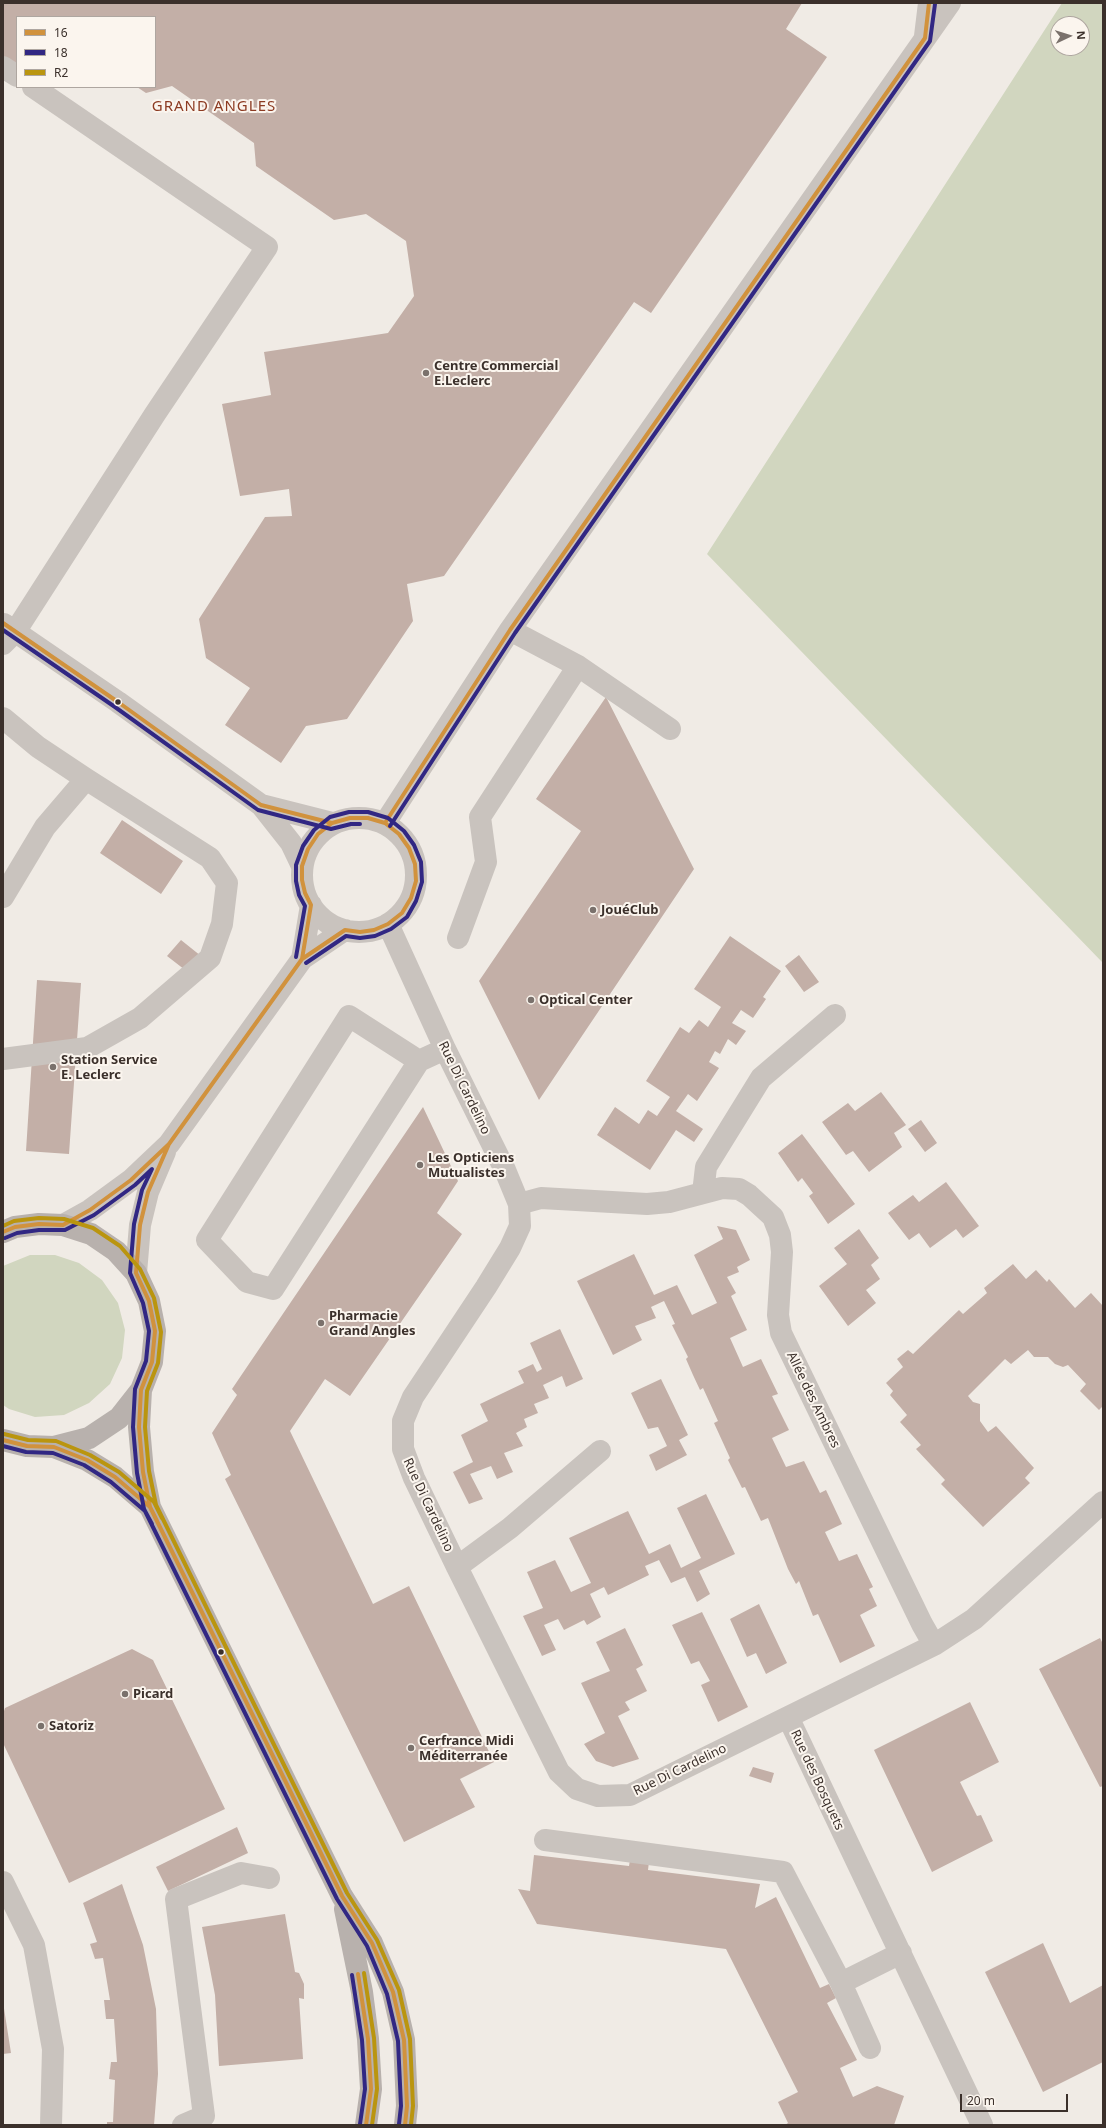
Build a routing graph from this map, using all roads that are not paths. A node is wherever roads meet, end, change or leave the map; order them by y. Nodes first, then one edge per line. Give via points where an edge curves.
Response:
1 (929, 3) edge
2 (950, 3) edge
3 (924, 38) junction
4 (3, 67) edge
5 (16, 75) edge
6 (34, 88) edge
7 (510, 630) junction
8 (7, 633) edge
9 (578, 666) junction
10 (3, 718) edge
11 (670, 730) dead end
12 (86, 780) junction
13 (261, 805) junction
14 (385, 823) junction
15 (332, 824) junction
16 (302, 866) junction
17 (3, 897) edge
18 (311, 905) junction
19 (388, 924) junction
20 (345, 930) junction
21 (458, 938) dead end
22 (302, 959) junction
23 (835, 1015) dead end
24 (445, 1049) junction
25 (3, 1059) edge
26 (419, 1061) junction
27 (169, 1144) junction
28 (703, 1193) junction
29 (519, 1204) junction
30 (63, 1225) junction
31 (3, 1232) edge
32 (136, 1273) junction
33 (141, 1390) junction
34 (3, 1440) edge
35 (54, 1447) junction
36 (600, 1451) dead end
37 (1103, 1502) edge
38 (150, 1507) junction
39 (457, 1567) junction
40 (934, 1645) junction
41 (788, 1717) junction
42 (545, 1840) dead end
43 (269, 1878) dead end
44 (3, 1882) edge
45 (342, 1896) junction
46 (901, 1953) junction
47 (841, 1983) junction
48 (870, 2048) dead end
49 (51, 2125) edge
50 (183, 2125) edge
51 (366, 2125) edge
52 (406, 2125) edge
53 (982, 2125) edge

1 - 3 street
2 - 3 street
3 - 7 street
4 - 5 street
6 - 8 street via 267,247
7 - 9 street
7 - 14 street
8 - 13 street via 118,702
9 - 11 street
9 - 21 street via 480,817 486,862
10 - 12 street via 38,747
12 - 17 street via 45,827
12 - 25 street via 210,858 227,882 222,924 210,958 140,1018 87,1048
13 - 15 street
13 - 16 street via 291,843
14 - 15 street via 368,818 350,818
14 - 19 street via 399,834 409,848 415,864 416,882 411,898 402,913
15 - 16 street via 318,834 308,849
16 - 18 street via 305,893
18 - 20 street via 326,921
18 - 22 street
19 - 20 street via 360,932
19 - 24 street, Rue Di Cardelino
20 - 22 street
22 - 27 street
23 - 28 street via 761,1078 706,1167
24 - 26 street
24 - 29 street, Rue Di Cardelino via 505,1170
26 - 26 street via 349,1016 206,1240 247,1282 273,1289
27 - 30 street via 131,1180 90,1210
27 - 32 street via 148,1192 140,1225
28 - 29 street, Allée des Ambres via 669,1202 647,1204 541,1198
28 - 40 street, Allée des Ambres via 722,1188 739,1189 773,1217 780,1235 782,1252 778,1315 781,1333
29 - 39 street, Rue Di Cardelino via 520,1226 510,1248 413,1397 402,1421 403,1449 414,1478
30 - 31 main road via 39,1224 15,1227
30 - 32 main road via 91,1234 116,1251
32 - 33 main road via 149,1301 155,1331 152,1362
33 - 35 main road via 118,1418 89,1438
33 - 38 main road via 140,1442
34 - 35 main road via 27,1446
35 - 38 main road via 87,1460 115,1477
36 - 39 street via 510,1528
37 - 40 street, Rue des Bosquets via 974,1619
38 - 45 main road
39 - 41 street, Rue Di Cardelino via 559,1772 577,1789 598,1796 630,1795
40 - 41 street, Rue des Bosquets
41 - 46 street, Rue des Bosquets
42 - 47 street via 783,1872
43 - 50 street via 241,1873 176,1899 204,2116
44 - 49 street via 34,1945 53,2049
45 - 51 main road via 362,1992 368,2039 370,2089
45 - 52 main road via 372,1942 393,1992 404,2040
46 - 47 street
46 - 53 street, Rue des Bosquets
47 - 48 street

